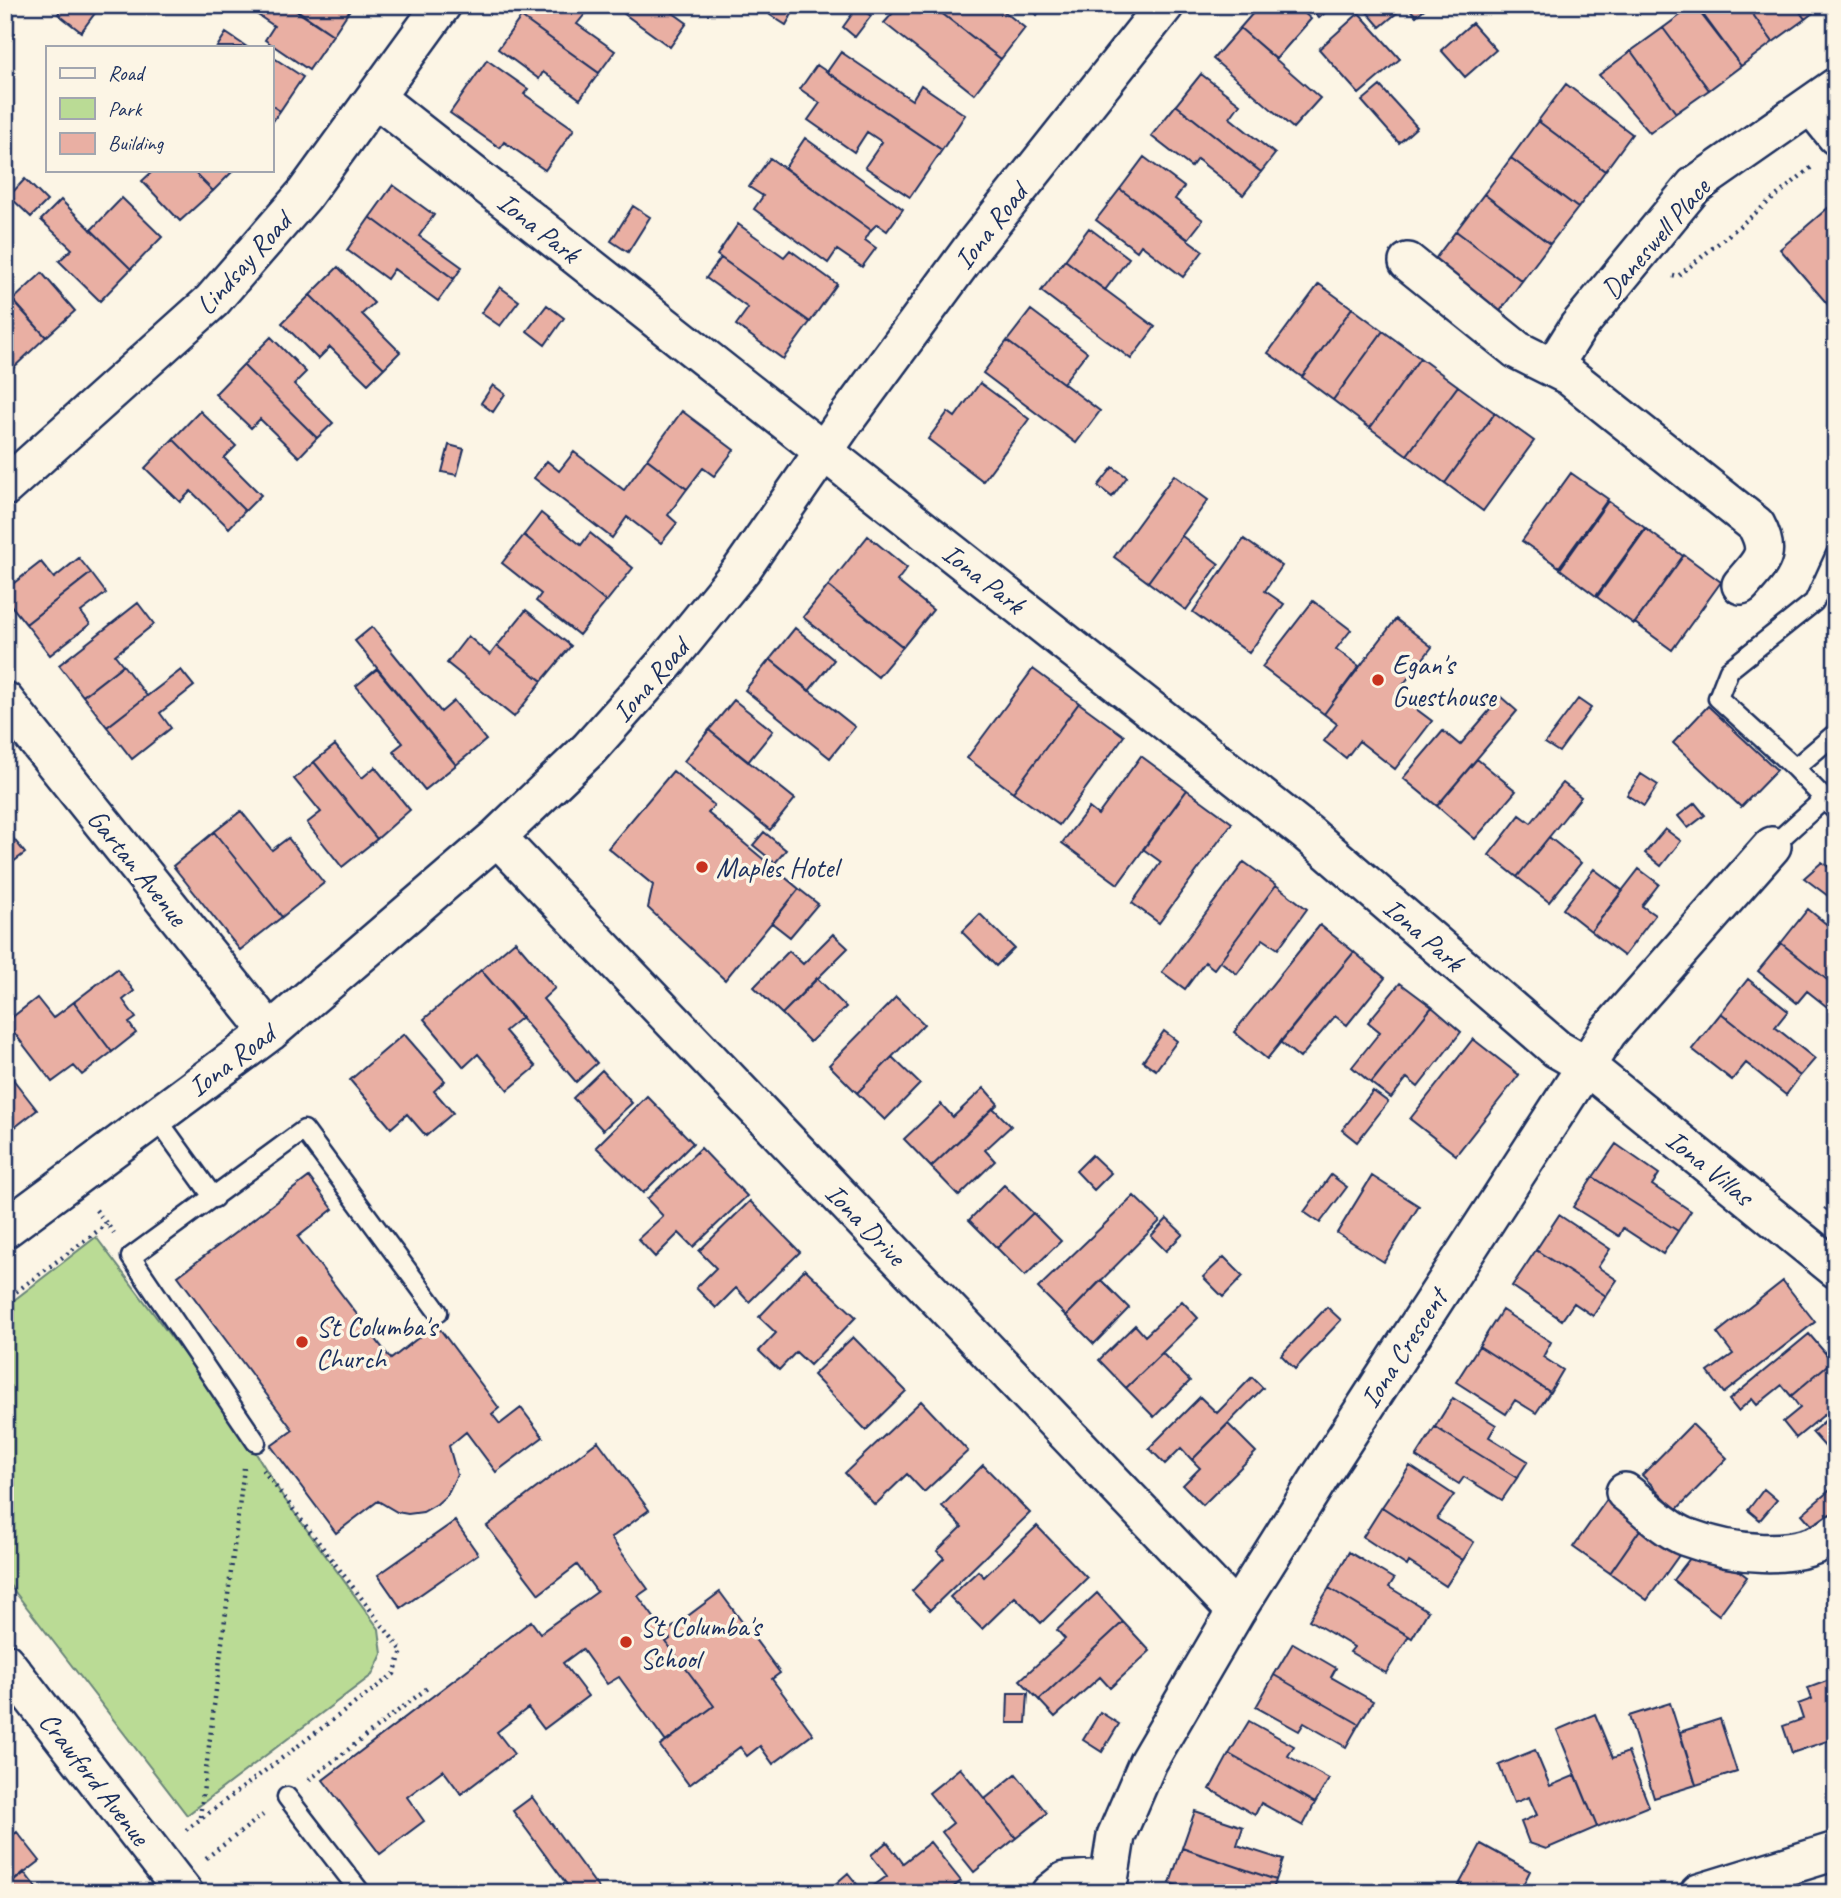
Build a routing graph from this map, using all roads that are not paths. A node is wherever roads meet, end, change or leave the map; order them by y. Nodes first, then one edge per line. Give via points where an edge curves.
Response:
1 (442, 5) edge
2 (1165, 5) edge
3 (1824, 96) edge
4 (376, 98) junction
5 (1826, 150) edge
6 (1408, 262) dead end
7 (1553, 368) junction
8 (824, 451) junction
9 (5, 487) edge
10 (1836, 554) edge
11 (1741, 584) dead end
12 (5, 701) edge
13 (1836, 733) edge
14 (1795, 768) junction
15 (1830, 805) edge
16 (497, 837) junction
17 (1772, 846) joint
18 (270, 1032) junction
19 (1586, 1065) junction
20 (155, 1116) junction
21 (214, 1198) junction
22 (5, 1229) edge
23 (1836, 1269) edge
24 (438, 1312) dead end
25 (251, 1446) road end
26 (1625, 1492) dead end
27 (1836, 1533) edge
28 (1236, 1611) junction
29 (5, 1662) edge
30 (287, 1797) road end
31 (1836, 1851) edge
32 (1107, 1885) edge
33 (184, 1893) edge
34 (361, 1893) edge
35 (1050, 1893) edge
36 (1699, 1893) edge

1 - 4 street, Lindsay Road
2 - 8 street, Iona Road via 972,248
3 - 5 street, Daneswell Place
3 - 7 street, Daneswell Place via 1694,186 1578,327
4 - 8 street, Iona Park
4 - 9 street, Lindsay Road via 304,195 212,301
6 - 7 street via 1517,349
7 - 11 street via 1756,525 1765,542 1763,559
8 - 16 street, Iona Road via 742,569 663,666 589,749
8 - 19 street, Iona Park via 1307,833 1557,1049
10 - 14 lane via 1814,602 1729,670 1718,698
12 - 18 street, Gartan Avenue
13 - 14 lane
14 - 15 lane
15 - 17 lane
16 - 18 street, Iona Road
16 - 28 street, Iona Drive
17 - 19 street, Iona Crescent via 1608,1032
18 - 20 street, Iona Road
19 - 23 street, Iona Villas
19 - 28 street, Iona Crescent
20 - 21 lane
20 - 22 street, Iona Road
21 - 24 lane via 304,1130
21 - 25 lane via 131,1257
26 - 27 street via 1684,1536 1762,1556 1824,1542
28 - 32 street, Iona Crescent via 1148,1762 1116,1836
29 - 33 street, Crawford Avenue
30 - 34 lane
31 - 36 street
32 - 35 street via 1065,1881

